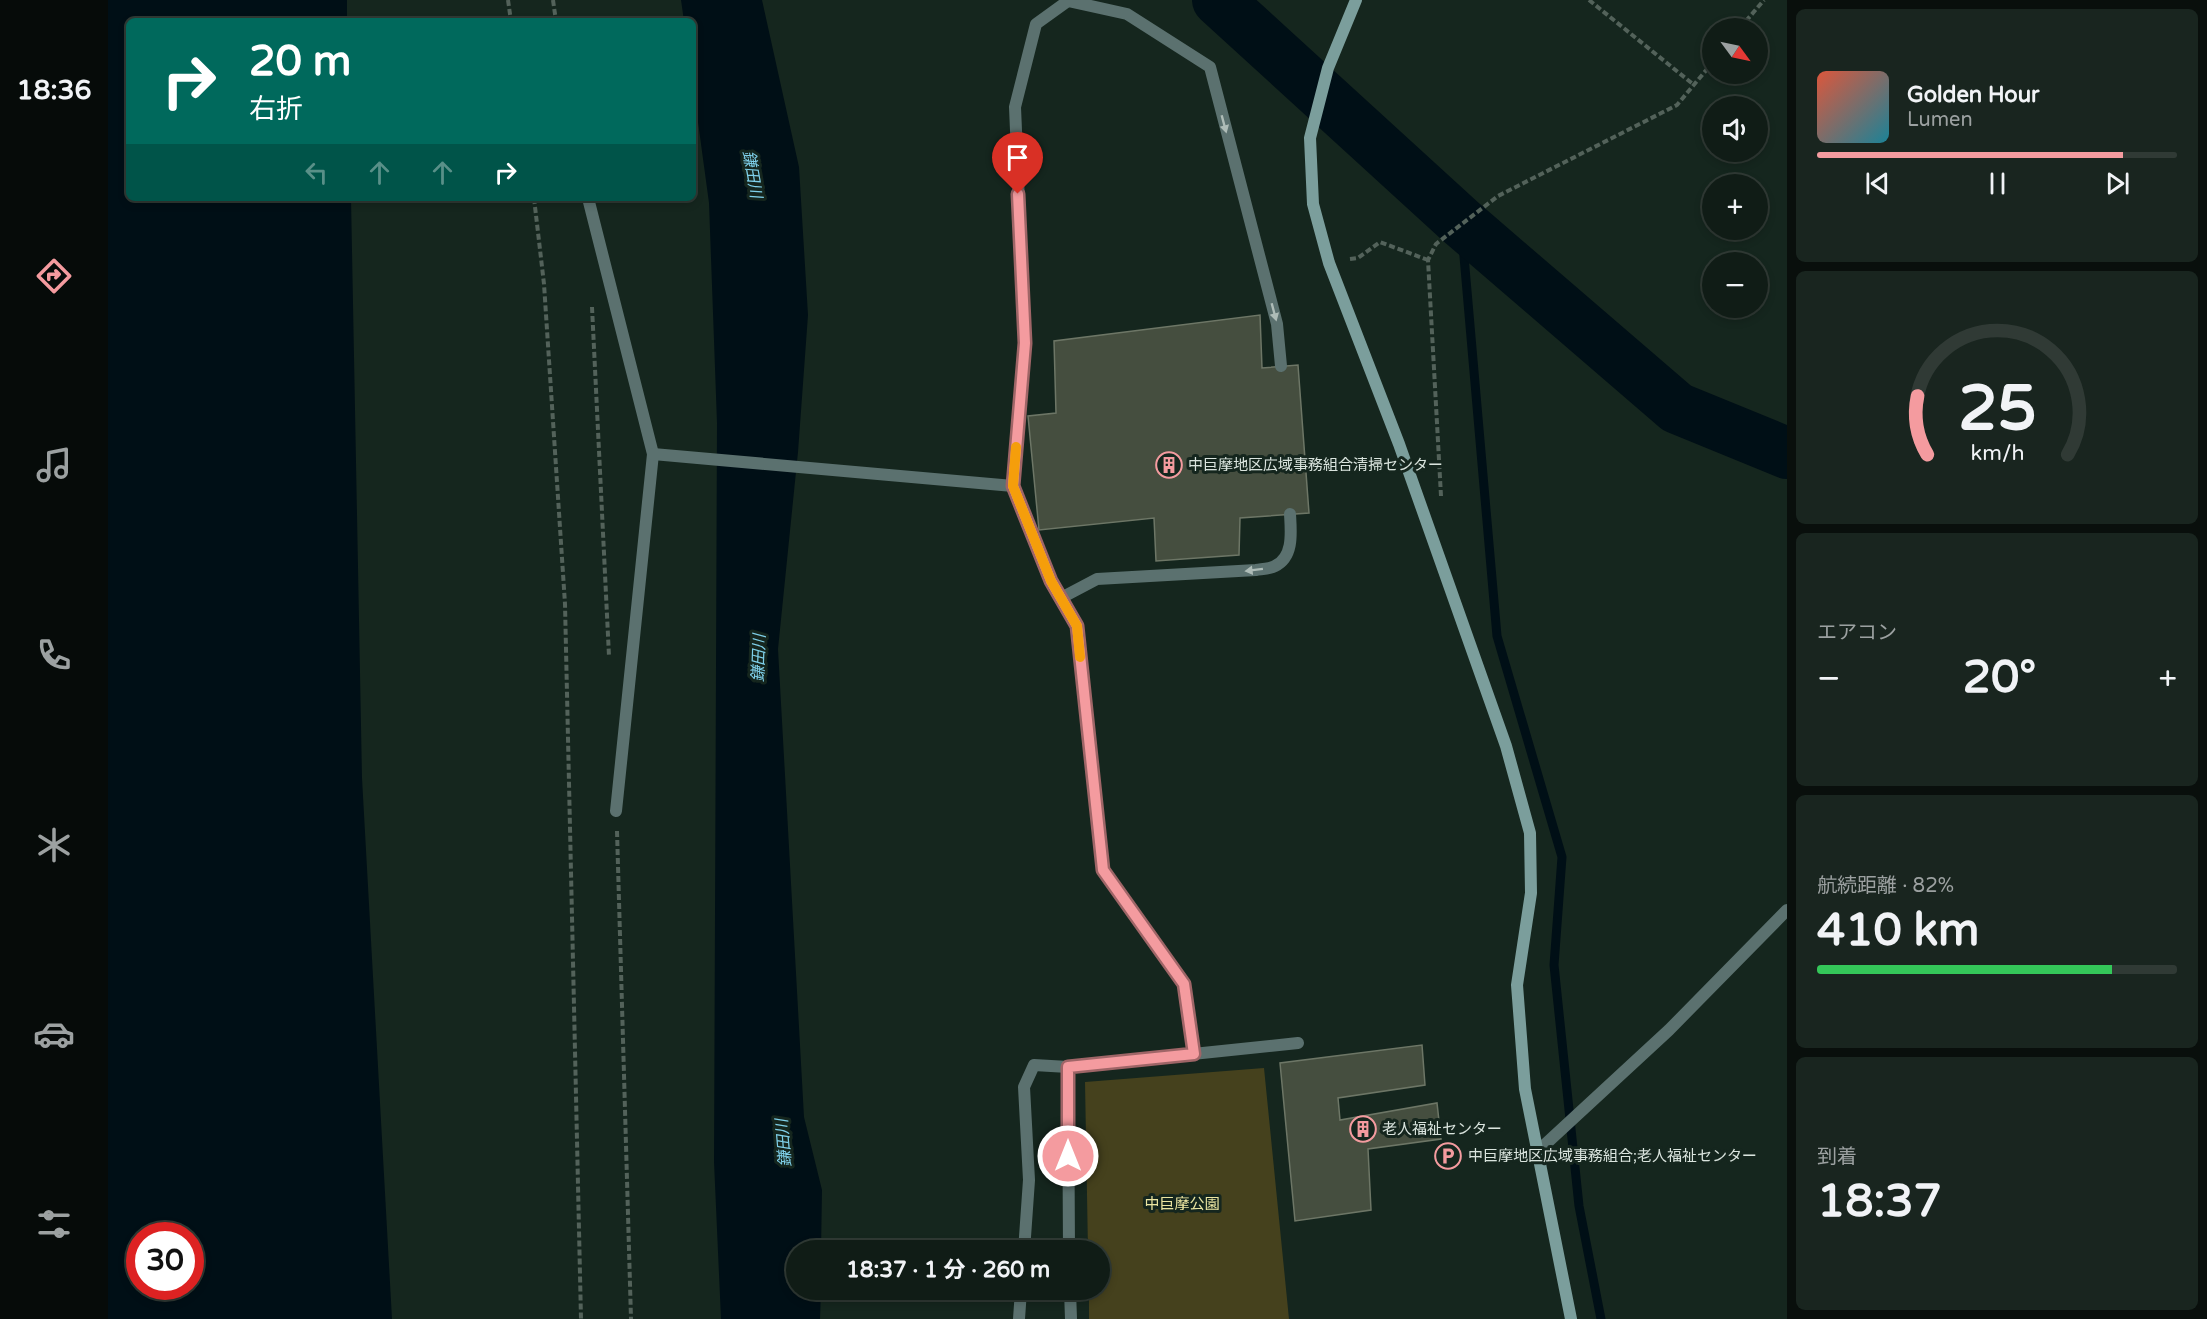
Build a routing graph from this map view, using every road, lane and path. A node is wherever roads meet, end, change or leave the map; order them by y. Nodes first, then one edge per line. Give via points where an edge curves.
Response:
1 (508, 0) edge
2 (553, 0) edge
3 (1356, 0) edge
4 (1589, 0) edge
5 (1764, 0) edge
6 (511, 18) edge
7 (555, 18) edge
8 (1749, 18) edge
9 (1702, 75) edge
10 (1694, 85) junction
11 (534, 201) edge
12 (589, 201) edge
13 (1428, 260) junction
14 (1329, 263) junction
15 (1281, 366) dead end
16 (654, 454) junction
17 (1013, 486) junction
18 (1290, 514) dead end
19 (1424, 514) junction
20 (1061, 598) junction
21 (616, 812) dead end
22 (1787, 910) edge
23 (1298, 1043) dead end
24 (1194, 1054) junction
25 (1068, 1067) junction
26 (1538, 1151) junction
27 (1025, 1240) edge
28 (1069, 1240) edge
29 (1020, 1300) edge
30 (1070, 1300) edge
31 (581, 1319) edge
32 (1018, 1319) edge
33 (1071, 1319) edge
34 (1571, 1319) edge

1 - 6 path
2 - 7 path
3 - 14 street via 1326,73 1310,138 1313,204
4 - 10 path
5 - 8 path
9 - 10 path
10 - 13 path via 1677,105 1498,196 1436,244
11 - 31 path via 544,284 565,604
12 - 16 street
13 - 14 path via 1380,242 1358,258
13 - 19 path via 1441,495
14 - 19 street
17 -> 15 street via 1025,343 1015,107 1036,24 1068,1 1127,14 1210,67 1277,324
16 - 17 street
16 - 21 street
17 - 20 street
18 -> 20 street via 1292,540 1276,566 1097,579
19 - 26 street via 1506,746 1530,833 1532,894 1517,985 1525,1089
20 - 24 street via 1077,626 1103,870 1184,984
22 - 26 street via 1669,1030
23 - 24 street
24 - 25 street
25 - 27 street via 1034,1065 1024,1087 1029,1180
25 - 28 street
26 - 34 street
29 - 32 street
30 - 33 street

